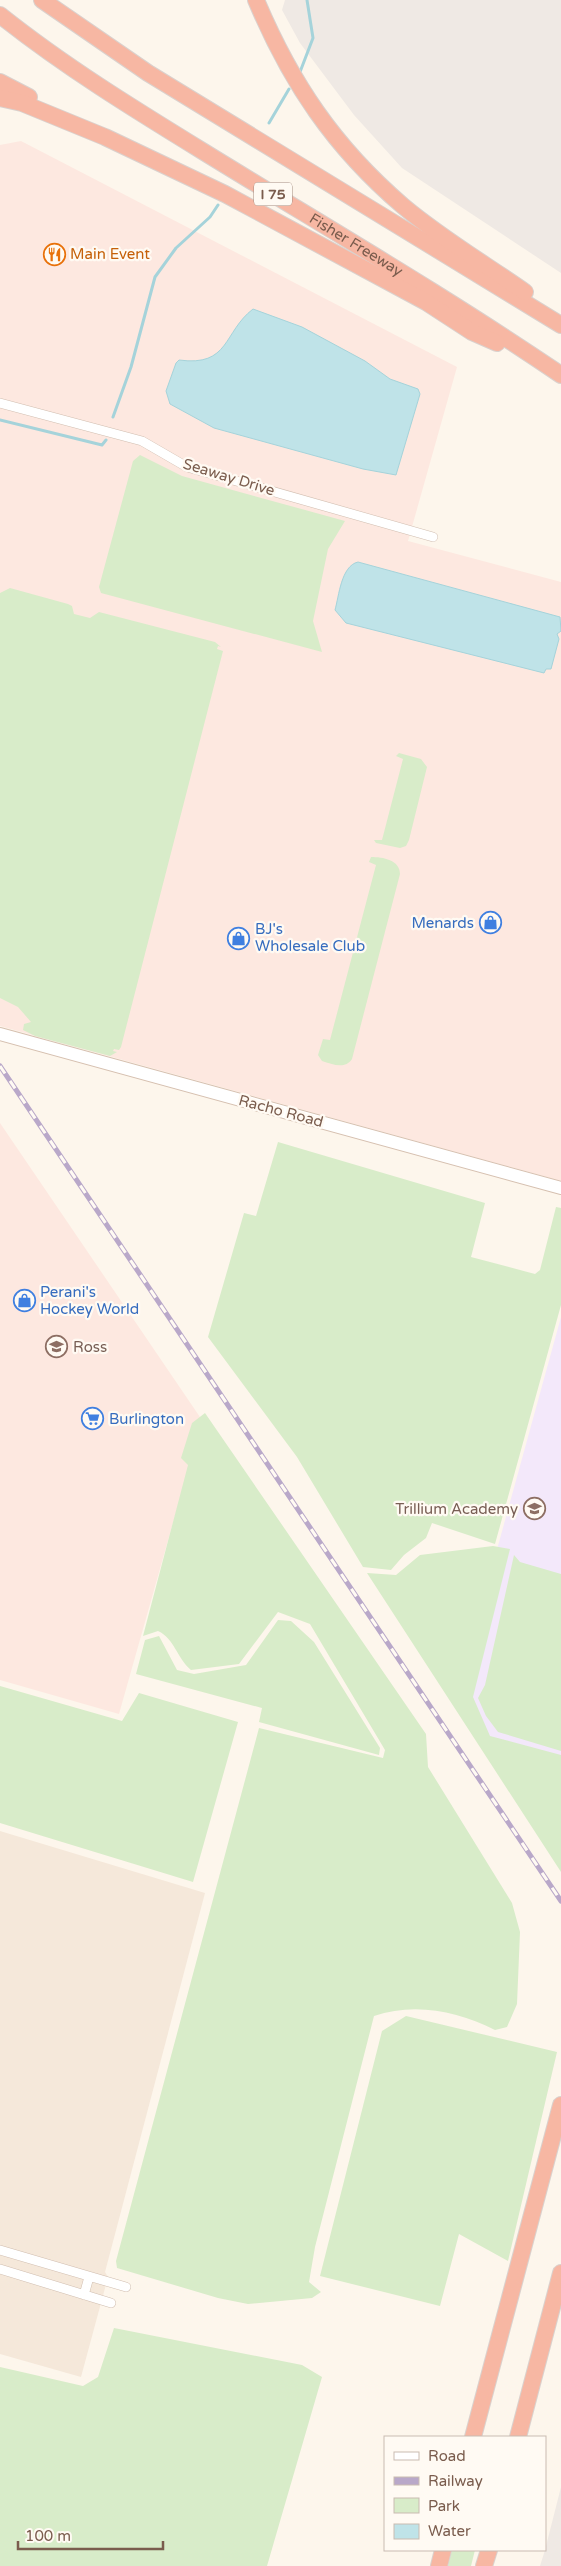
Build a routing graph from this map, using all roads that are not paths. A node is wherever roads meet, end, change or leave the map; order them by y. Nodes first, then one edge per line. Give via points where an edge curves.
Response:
1 (42, 0) edge
2 (256, 0) edge
3 (0, 15) edge
4 (0, 82) edge
5 (0, 98) edge
6 (105, 137) junction
7 (561, 318) edge
8 (561, 325) edge
9 (555, 371) edge
10 (0, 403) edge
11 (433, 537) dead end
12 (0, 1034) edge
13 (561, 1188) edge
14 (561, 2105) edge
15 (0, 2250) edge
16 (20, 2256) junction
17 (0, 2269) edge
18 (15, 2273) junction
19 (561, 2273) edge
20 (89, 2276) junction
21 (126, 2288) dead end
22 (84, 2295) junction
23 (111, 2303) dead end
24 (473, 2436) edge
25 (518, 2436) edge
26 (443, 2551) edge
27 (489, 2551) edge
28 (439, 2566) edge
29 (484, 2566) edge

1 - 8 highway, I 75 via 156,78
2 - 7 highway via 308,102 358,163 417,217
3 - 9 highway, Fisher Freeway / I 75 via 38,45 132,108 391,265
4 - 6 highway
5 - 6 highway via 22,103
6 - 9 highway via 225,194 426,302 472,332
10 - 11 street, Seaway Drive via 142,441 186,467
12 - 13 street, Racho Road
14 - 24 highway
15 - 16 street
16 - 18 street
16 - 20 street
17 - 18 street
18 - 22 street
19 - 25 highway
20 - 21 street
20 - 22 street
22 - 23 street
26 - 28 highway
27 - 29 highway

